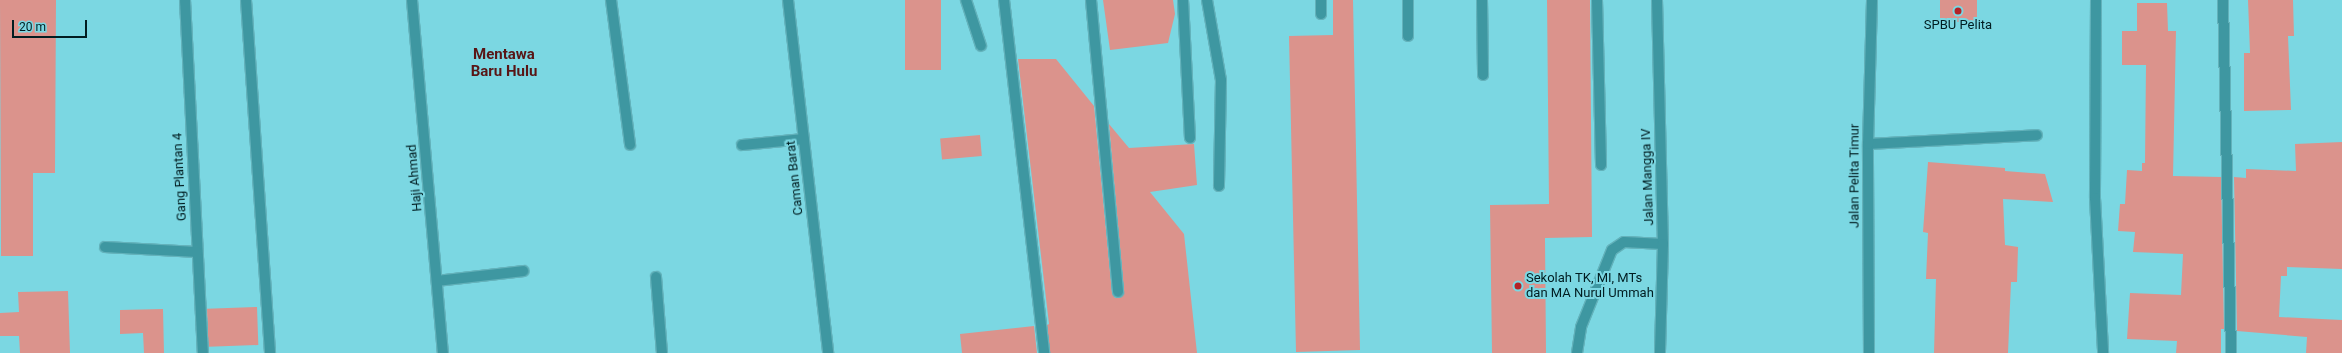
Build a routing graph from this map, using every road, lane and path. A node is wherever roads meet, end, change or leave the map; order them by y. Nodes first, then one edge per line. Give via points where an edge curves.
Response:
1 (185, 0) edge
2 (246, 0) edge
3 (412, 0) edge
4 (611, 0) edge
5 (788, 0) edge
6 (966, 0) edge
7 (1004, 0) edge
8 (1091, 0) edge
9 (1183, 0) edge
10 (1207, 0) edge
11 (1321, 0) edge
12 (1408, 0) edge
13 (1482, 0) edge
14 (1597, 0) edge
15 (1656, 0) edge
16 (1872, 0) edge
17 (2096, 0) edge
18 (2223, 0) edge
19 (1321, 14) dead end
20 (1408, 36) dead end
21 (980, 46) dead end
22 (1483, 75) dead end
23 (2037, 135) dead end
24 (1190, 138) dead end
25 (804, 139) junction
26 (1868, 144) junction
27 (630, 145) dead end
28 (742, 145) dead end
29 (1601, 165) dead end
30 (1219, 186) dead end
31 (1663, 244) junction
32 (105, 247) dead end
33 (197, 252) junction
34 (523, 271) dead end
35 (656, 277) dead end
36 (437, 282) junction
37 (1118, 292) dead end
38 (203, 353) edge
39 (270, 353) edge
40 (443, 353) edge
41 (662, 353) edge
42 (828, 353) edge
43 (1044, 353) edge
44 (1577, 353) edge
45 (1660, 353) edge
46 (1869, 353) edge
47 (2103, 353) edge
48 (2231, 353) edge

1 - 33 street, Gang Plantan 4
2 - 39 street
3 - 36 street, Haji Ahmad
4 - 27 street
5 - 25 street, Caman Barat
6 - 21 street
7 - 43 street
8 - 37 street
9 - 24 street
10 - 30 street via 1221,80
11 - 19 street
12 - 20 street
13 - 22 street
14 - 29 street
15 - 31 street, Jalan Mangga IV
16 - 26 street, Jalan Pelita Timur
17 - 47 street via 2095,198
18 - 48 street
23 - 26 street
25 - 28 street
25 - 42 street, Caman Barat
26 - 46 street, Jalan Pelita Timur
31 - 44 street via 1624,242 1612,250 1581,327
31 - 45 street, Jalan Mangga IV
32 - 33 street
33 - 38 street, Gang Plantan 4
34 - 36 street
35 - 41 street
36 - 40 street, Haji Ahmad

